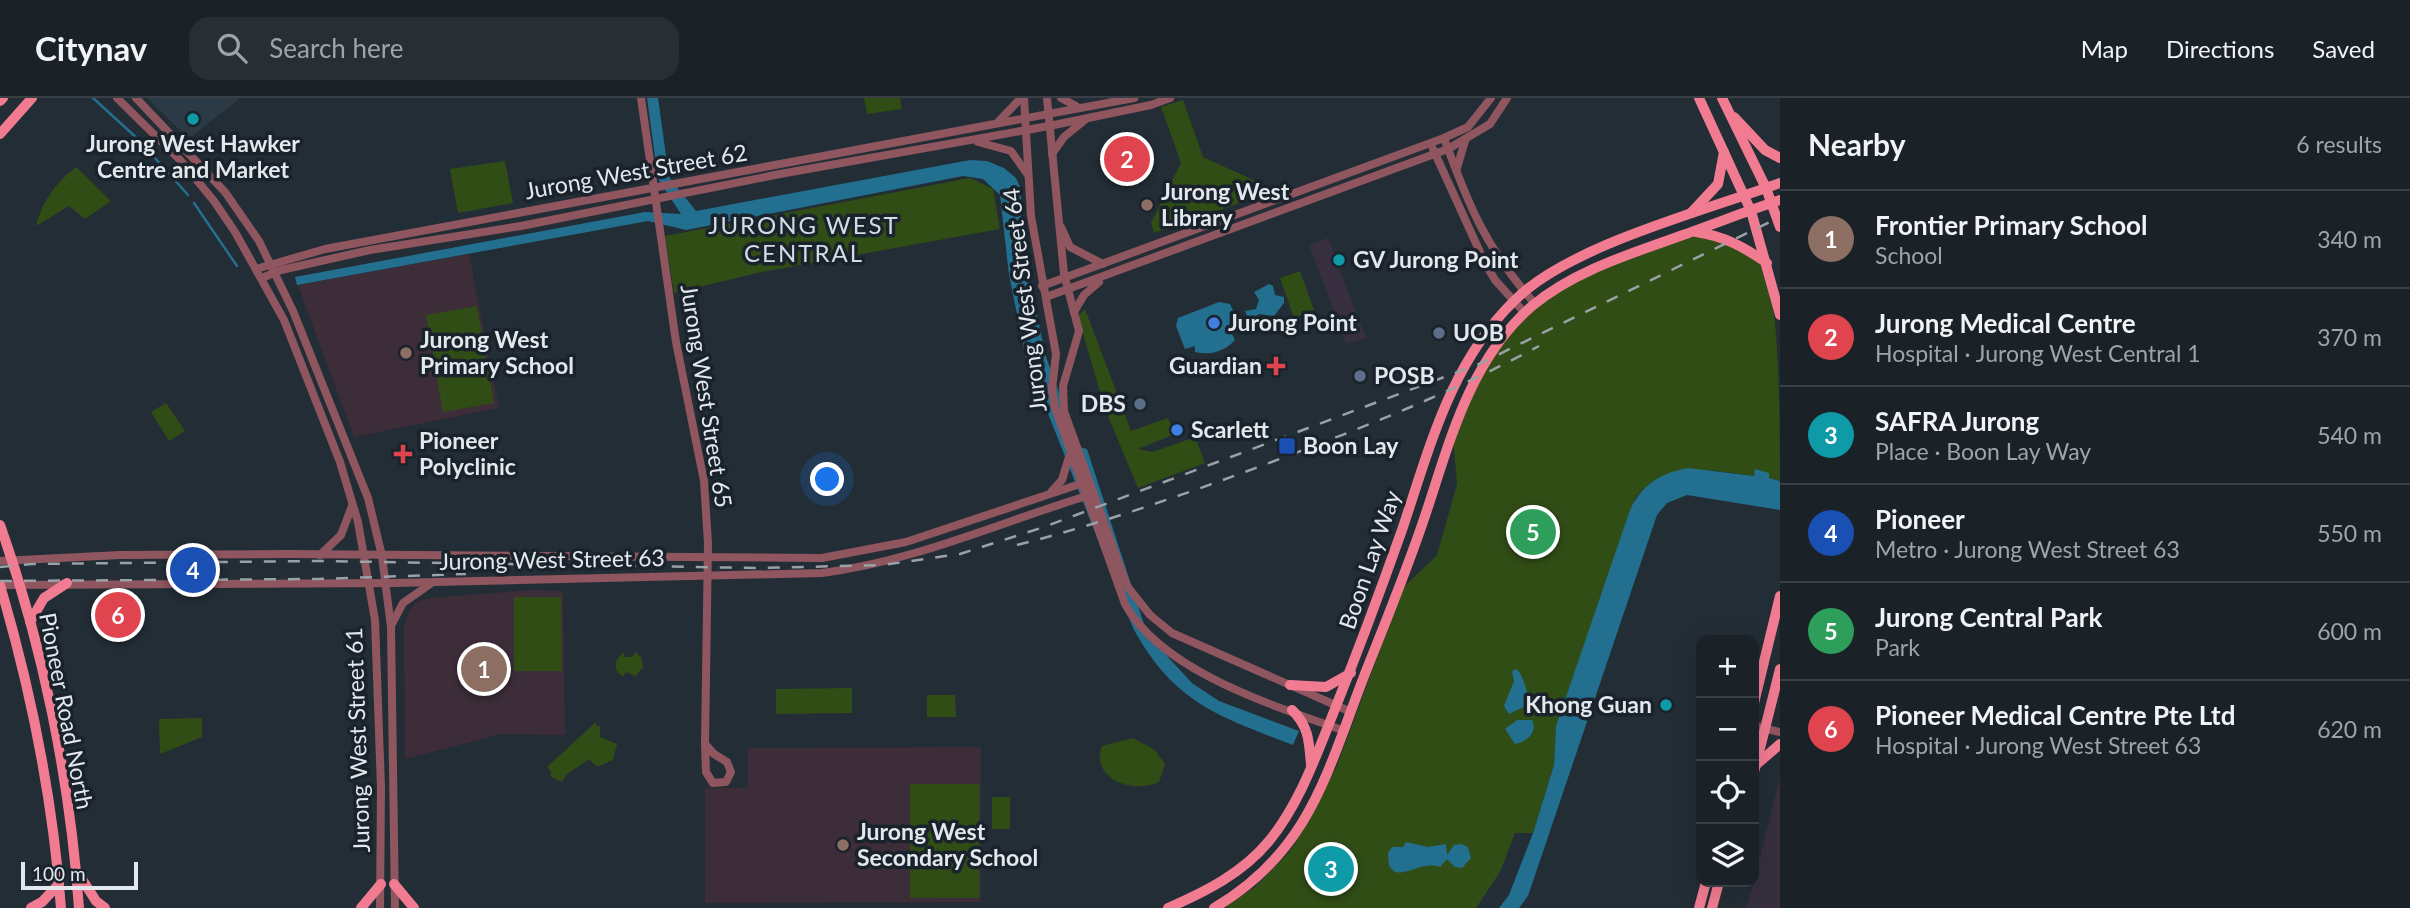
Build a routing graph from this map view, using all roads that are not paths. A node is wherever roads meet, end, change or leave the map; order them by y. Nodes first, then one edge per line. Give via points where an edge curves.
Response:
1 (32, 98) edge
2 (117, 98) edge
3 (135, 98) edge
4 (641, 98) edge
5 (1022, 98) edge
6 (1047, 98) edge
7 (1061, 98) edge
8 (1134, 98) edge
9 (1170, 98) edge
10 (1491, 98) edge
11 (1507, 98) edge
12 (1699, 98) edge
13 (1722, 98) edge
14 (1084, 107) junction
15 (1726, 109) junction
16 (1047, 112) junction
17 (1025, 117) junction
18 (1088, 118) junction
19 (993, 124) junction
20 (1049, 126) junction
21 (1026, 130) junction
22 (0, 134) edge
23 (1444, 138) junction
24 (968, 141) junction
25 (1465, 141) junction
26 (1431, 143) junction
27 (1724, 148) junction
28 (1448, 149) junction
29 (1052, 154) junction
30 (1436, 154) junction
31 (1780, 158) edge
32 (1456, 170) junction
33 (1030, 180) junction
34 (1780, 183) edge
35 (653, 188) junction
36 (1766, 188) junction
37 (1745, 196) junction
38 (655, 198) junction
39 (1776, 201) edge
40 (1751, 211) junction
41 (1687, 217) junction
42 (1058, 221) junction
43 (1780, 227) edge
44 (1692, 232) junction
45 (1767, 262) junction
46 (270, 263) junction
47 (1102, 264) junction
48 (256, 269) junction
49 (274, 272) junction
50 (262, 278) junction
51 (1065, 278) junction
52 (1103, 279) junction
53 (1042, 286) junction
54 (1069, 290) junction
55 (1524, 291) junction
56 (1046, 297) junction
57 (1514, 300) junction
58 (1535, 304) junction
59 (1074, 312) junction
60 (1525, 313) junction
61 (1780, 315) edge
62 (1069, 452) junction
63 (1085, 482) junction
64 (1089, 495) junction
65 (1040, 498) junction
66 (353, 501) junction
67 (0, 524) edge
68 (320, 555) junction
69 (364, 555) junction
70 (382, 555) junction
71 (708, 558) junction
72 (12, 559) junction
73 (0, 561) edge
74 (708, 577) junction
75 (436, 581) junction
76 (368, 582) junction
77 (387, 582) junction
78 (19, 583) junction
79 (67, 583) junction
80 (0, 585) edge
81 (1780, 596) edge
82 (30, 622) junction
83 (391, 627) junction
84 (1351, 673) junction
85 (1779, 674) edge
86 (1760, 679) junction
87 (1290, 685) junction
88 (1780, 696) edge
89 (1755, 698) edge
90 (1337, 706) junction
91 (1292, 710) junction
92 (1351, 712) junction
93 (1328, 725) junction
94 (1759, 727) edge
95 (1765, 729) junction
96 (1345, 730) junction
97 (1780, 732) edge
98 (705, 744) junction
99 (1780, 744) edge
100 (1757, 761) edge
101 (1759, 764) edge
102 (1311, 765) junction
103 (76, 870) junction
104 (60, 884) junction
105 (381, 884) junction
106 (394, 884) junction
107 (1705, 887) edge
108 (1718, 887) edge
109 (31, 908) edge
110 (61, 908) edge
111 (79, 908) edge
112 (105, 908) edge
113 (361, 908) edge
114 (380, 908) edge
115 (395, 908) edge
116 (414, 908) edge
117 (1168, 908) edge
118 (1214, 908) edge
119 (1699, 908) edge
120 (1712, 908) edge

1 - 22 main road
2 - 48 street, Jurong West Street 61 via 204,188
3 - 46 street, Jurong West Street 61 via 225,192
4 - 35 street, Jurong West Street 65
5 - 17 street, Jurong West Street 64
5 - 19 street
6 - 16 street, Jurong West Street 64
7 - 14 street
8 - 14 street, Jurong West Street 62
9 - 18 street, Jurong West Street 62
10 - 23 street via 1468,127
11 - 25 street via 1490,124
12 - 27 main road
13 - 15 main road
14 - 16 street, Jurong West Street 62
15 - 31 main road via 1765,150
15 - 36 main road
16 - 17 street, Jurong West Street 62
16 - 20 street, Jurong West Street 64
17 - 19 street, Jurong West Street 62
17 - 21 street, Jurong West Street 64
18 - 20 street, Jurong West Street 62
18 - 29 street via 1064,137
19 - 35 street, Jurong West Street 62
20 - 21 street, Jurong West Street 62
20 - 29 street, Jurong West Street 64
21 - 24 street, Jurong West Street 62
21 - 33 street, Jurong West Street 64
23 - 26 street
23 - 28 street
24 - 33 street via 1011,151
24 - 38 street, Jurong West Street 62
25 - 28 street
25 - 32 street
26 - 30 street
26 - 47 street
27 - 37 main road
27 - 41 main road via 1718,184
28 - 30 street
28 - 32 street
29 - 42 street, Jurong West Street 64
30 - 52 street
30 - 57 street via 1474,242 1495,280
32 - 55 street via 1496,257
33 - 53 street, Jurong West Street 64
34 - 36 main road, Boon Lay Way
35 - 38 street, Jurong West Street 65
35 - 46 street, Jurong West Street 62
36 - 37 main road, Boon Lay Way
36 - 39 main road
37 - 40 main road
37 - 41 main road, Boon Lay Way
38 - 49 street, Jurong West Street 62
38 - 71 street, Jurong West Street 65 via 676,342 704,481
39 - 40 main road, Boon Lay Way
39 - 43 main road
40 - 44 main road, Boon Lay Way
40 - 45 main road
41 - 55 main road, Boon Lay Way via 1580,257
42 - 47 street via 1070,247
42 - 51 street, Jurong West Street 64
44 - 45 main road via 1718,235
44 - 58 main road, Boon Lay Way via 1603,265
45 - 61 main road
46 - 48 street, Jurong West Street 62
46 - 49 street, Jurong West Street 61
47 - 51 street
48 - 50 street, Jurong West Street 61
49 - 50 street, Jurong West Street 62
49 - 70 street, Jurong West Street 61 via 359,472
50 - 66 street, Jurong West Street 61 via 284,320
51 - 53 street
51 - 54 street, Jurong West Street 64
52 - 54 street
52 - 59 street
53 - 56 street, Jurong West Street 64
54 - 56 street
54 - 59 street, Jurong West Street 64
55 - 57 main road, Boon Lay Way
55 - 58 street
56 - 62 street, Jurong West Street 64 via 1055,354 1052,389
57 - 60 street
57 - 84 main road, Boon Lay Way via 1455,378
58 - 60 main road, Boon Lay Way
59 - 63 street, Jurong West Street 64 via 1078,344 1063,386 1064,411
60 - 92 main road, Boon Lay Way via 1503,336 1471,385 1401,587
62 - 63 street, Jurong West Street 64
62 - 65 street via 1062,480
63 - 64 street, Jurong West Street 64
63 - 65 street, Jurong West Street 63
64 - 74 street, Jurong West Street 63 via 859,568
64 - 87 street, Jurong West Street 64 via 1127,586 1150,615 1172,633
64 - 91 street, Jurong West Street 64 via 1125,604 1143,631 1162,649 1202,673
65 - 71 street, Jurong West Street 63 via 867,551 822,558
66 - 68 street via 341,535
66 - 69 street, Jurong West Street 61
67 - 72 main road, Pioneer Road North
68 - 69 street, Jurong West Street 63
68 - 72 street, Jurong West Street 63
69 - 70 street, Jurong West Street 63
69 - 76 street, Jurong West Street 61
70 - 71 street, Jurong West Street 63
70 - 77 street, Jurong West Street 61
71 - 74 street, Jurong West Street 65
72 - 73 street, Jurong West Street 63
72 - 78 main road, Pioneer Road North
74 - 75 street, Jurong West Street 63
74 - 98 street, Jurong West Street 65
75 - 77 street, Jurong West Street 63
75 - 83 street via 403,603
76 - 77 street, Jurong West Street 63
76 - 79 street, Jurong West Street 63
76 - 105 street, Jurong West Street 61 via 377,661
77 - 83 street, Jurong West Street 61
78 - 79 street, Jurong West Street 63
78 - 80 street, Jurong West Street 63
78 - 82 main road, Pioneer Road North
79 - 82 main road via 44,598
80 - 104 main road, Pioneer Road North via 27,692
81 - 86 main road
82 - 103 main road, Pioneer Road North
83 - 106 street, Jurong West Street 61
84 - 87 main road via 1326,687
84 - 90 main road, Boon Lay Way
85 - 86 main road
85 - 88 main road
85 - 95 main road
86 - 89 main road
87 - 90 street, Jurong West Street 64
90 - 92 street, Jurong West Street 64
90 - 93 main road, Boon Lay Way
91 - 93 street, Jurong West Street 64
91 - 102 main road via 1308,731
92 - 96 main road, Boon Lay Way
93 - 96 street, Jurong West Street 64
93 - 102 main road, Boon Lay Way
94 - 95 street
95 - 97 street
95 - 100 main road
96 - 118 main road, Boon Lay Way via 1334,765 1286,848 1250,885
98 - 98 street, Jurong West Street 65 via 730,766 726,782 713,783 707,777
99 - 101 main road
102 - 117 main road, Boon Lay Way via 1268,843 1237,871
103 - 111 main road, Pioneer Road North
103 - 112 main road
104 - 109 main road
104 - 110 main road, Pioneer Road North
105 - 113 main road
105 - 114 street, Jurong West Street 61
106 - 115 street, Jurong West Street 61
106 - 116 main road
107 - 119 main road
108 - 120 main road

